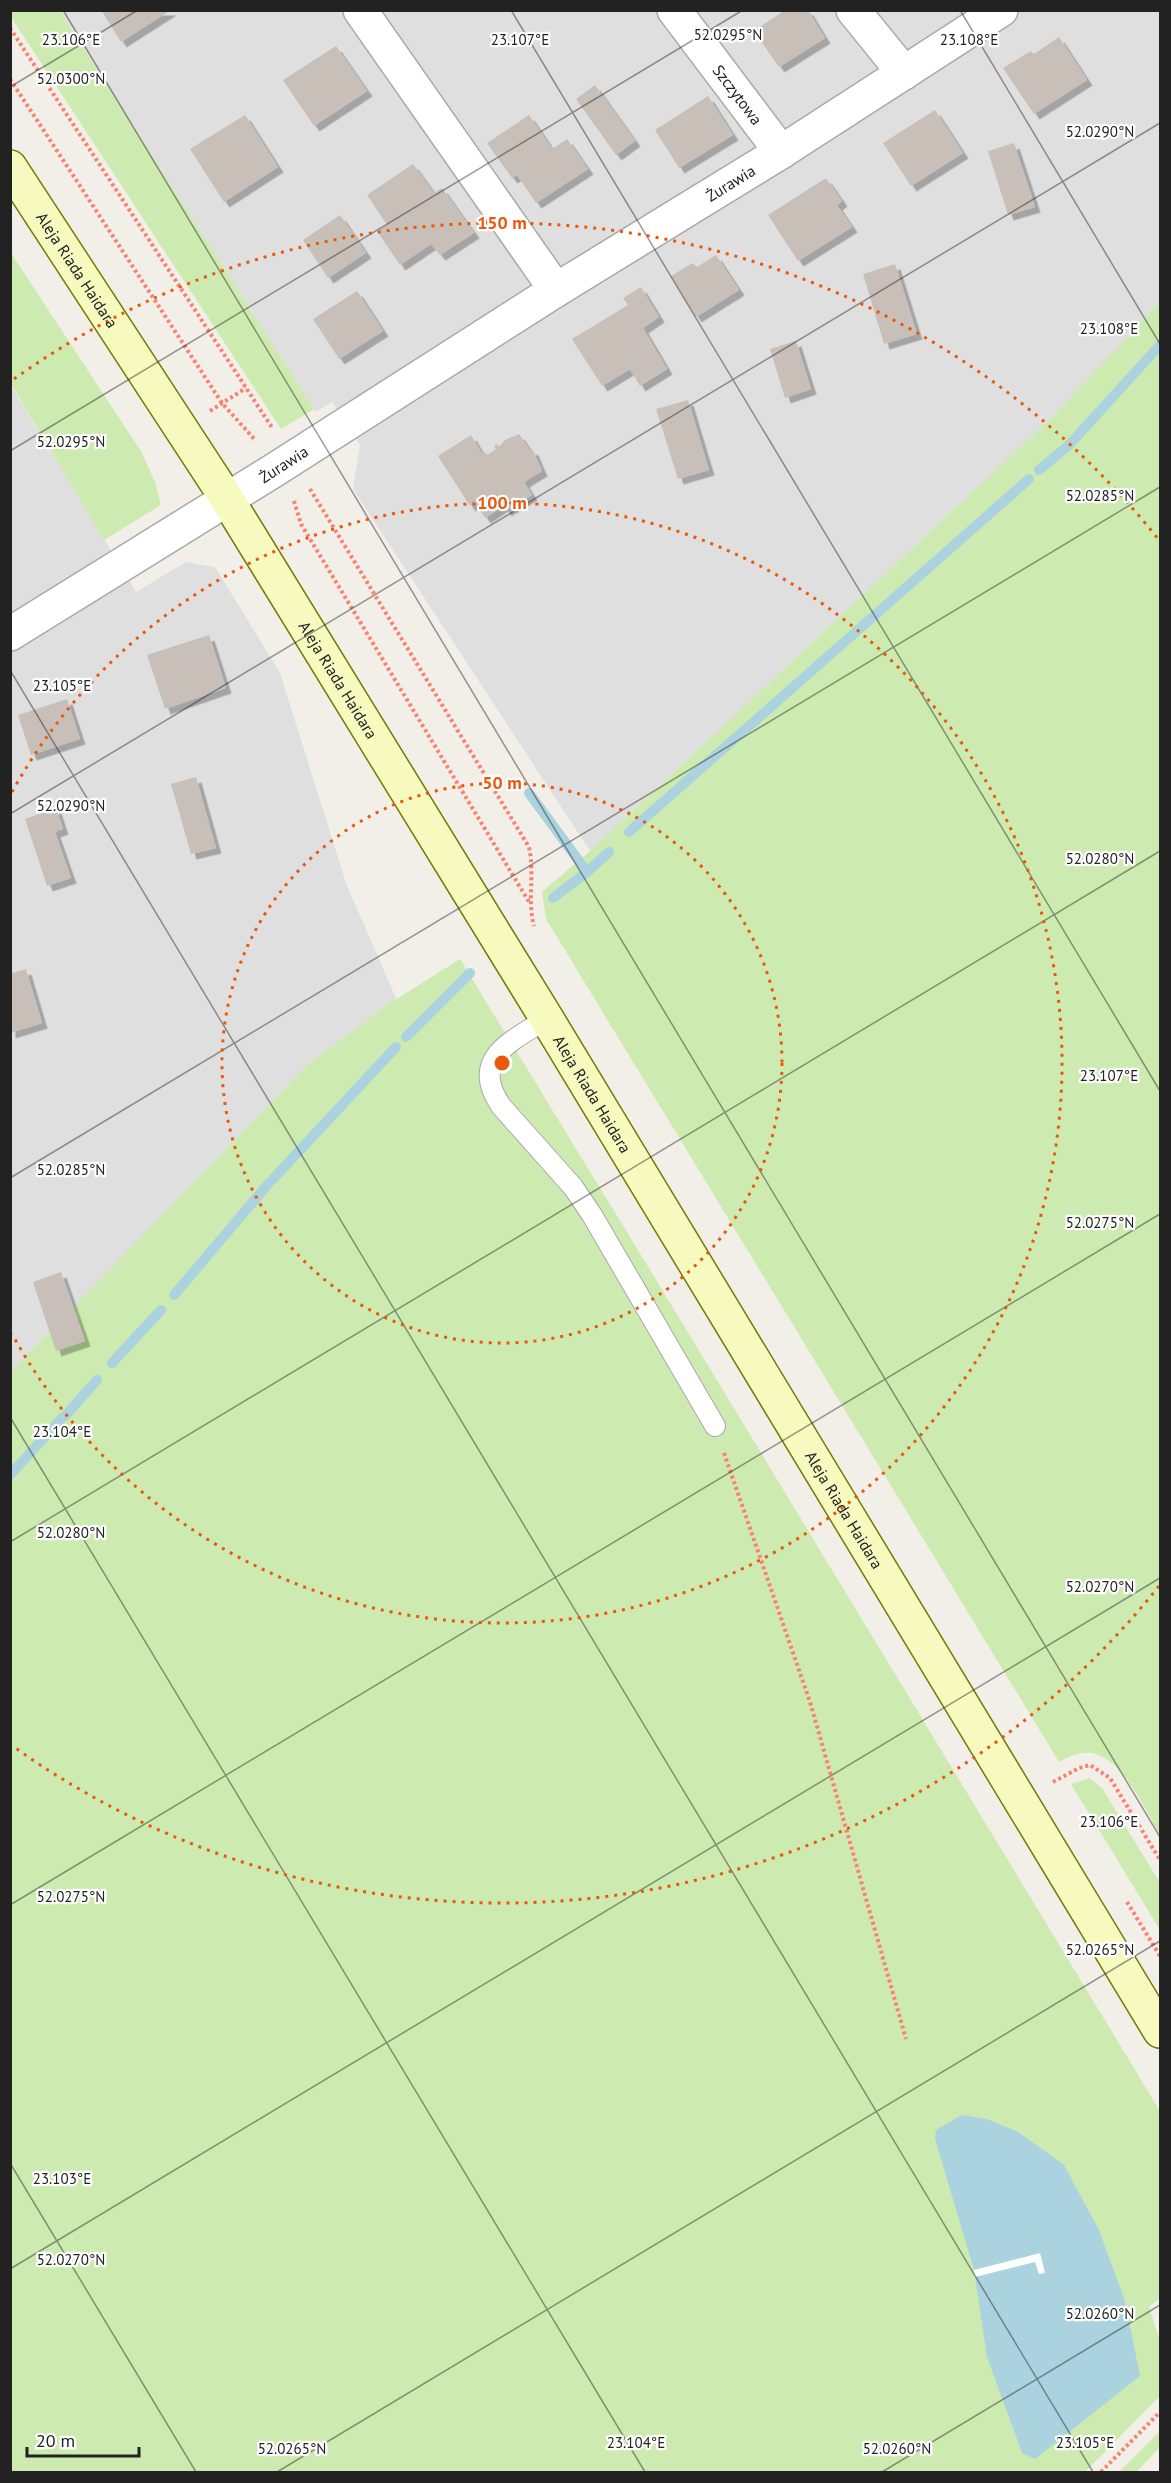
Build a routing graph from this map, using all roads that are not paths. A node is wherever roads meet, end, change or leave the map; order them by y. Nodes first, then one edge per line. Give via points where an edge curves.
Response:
1 (360, 10) edge
2 (674, 10) edge
3 (853, 10) edge
4 (1001, 10) edge
5 (904, 73) junction
6 (781, 152) junction
7 (10, 167) edge
8 (556, 290) junction
9 (227, 500) junction
10 (10, 634) edge
11 (547, 1019) junction
12 (715, 1426) road end
13 (1161, 2031) edge

1 - 8 street
2 - 6 street, Szczytowa
3 - 5 street
4 - 5 street, Żurawia
5 - 6 street, Żurawia
6 - 8 street, Żurawia
7 - 9 street, Aleja Riada Haidara
8 - 9 street, Żurawia
9 - 10 street, Żurawia
9 - 11 street, Aleja Riada Haidara
11 - 12 lane via 500,1050 492,1061 489,1077 493,1093 579,1196
11 - 13 street, Aleja Riada Haidara

